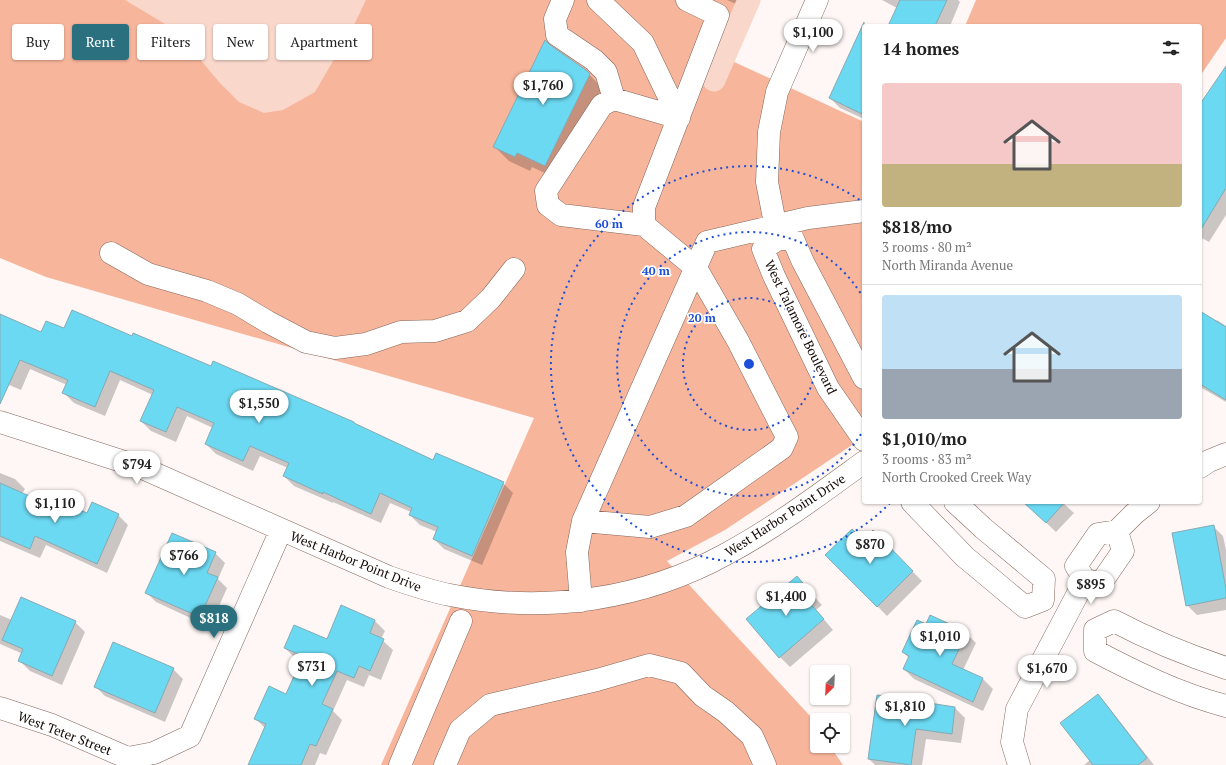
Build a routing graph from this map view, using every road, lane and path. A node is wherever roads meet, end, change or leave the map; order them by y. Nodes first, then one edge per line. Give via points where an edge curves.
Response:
1 (563, 0) edge
2 (598, 0) edge
3 (687, 0) edge
4 (818, 0) edge
5 (614, 99) junction
6 (679, 118) junction
7 (862, 211) edge
8 (644, 225) junction
9 (777, 232) junction
10 (111, 253) dead end
11 (696, 268) junction
12 (514, 269) dead end
13 (862, 374) edge
14 (0, 422) edge
15 (862, 437) edge
16 (1226, 454) edge
17 (862, 463) edge
18 (1202, 466) edge
19 (914, 504) edge
20 (957, 504) edge
21 (1146, 504) edge
22 (583, 521) junction
23 (281, 530) junction
24 (1117, 531) junction
25 (1086, 580) junction
26 (1044, 600) junction
27 (581, 601) junction
28 (1067, 614) junction
29 (461, 621) dead end
30 (1095, 630) junction
31 (1226, 668) edge
32 (1226, 706) edge
33 (0, 708) edge
34 (400, 765) edge
35 (445, 765) edge
36 (765, 765) edge
37 (1019, 765) edge

1 - 5 street via 555,19 557,35 594,60 606,72
2 - 6 street via 643,43
3 - 6 street via 718,15
4 - 9 street via 777,92 769,132 767,182
5 - 6 street
5 - 8 street via 602,105 546,191 548,205 561,215
6 - 8 street via 644,207
7 - 9 street via 808,218
8 - 11 street
9 - 11 street via 707,242
9 - 13 street, West Talamore Boulevard via 793,239
9 - 15 street, West Talamore Boulevard via 763,249 774,276 828,388
10 - 12 street via 148,274 207,291 238,304 306,342 335,348 366,344 402,332 435,332 467,321 491,298
11 - 22 street
11 - 22 street via 738,341 787,437 782,448 686,516 650,527
14 - 23 street, West Harbor Point Drive via 140,467
16 - 18 street
17 - 27 street, West Harbor Point Drive via 728,554 657,584
19 - 26 street via 965,558 1025,607
20 - 26 street via 1044,579
21 - 24 street
22 - 27 street via 577,552
23 - 27 street, West Harbor Point Drive via 389,577 450,595 519,604
23 - 33 street, West Teter Street via 190,736 154,753 128,758 52,725
24 - 25 street via 1123,551 1101,583
24 - 25 street via 1098,534 1076,566
25 - 28 street
26 - 28 street
28 - 30 street
28 - 37 street via 1017,709 1012,742
29 - 34 street
30 - 31 street via 1114,621 1148,639
30 - 32 street via 1095,651 1180,691
35 - 36 street via 460,730 490,705 649,665 681,674 703,696 726,712 752,736

